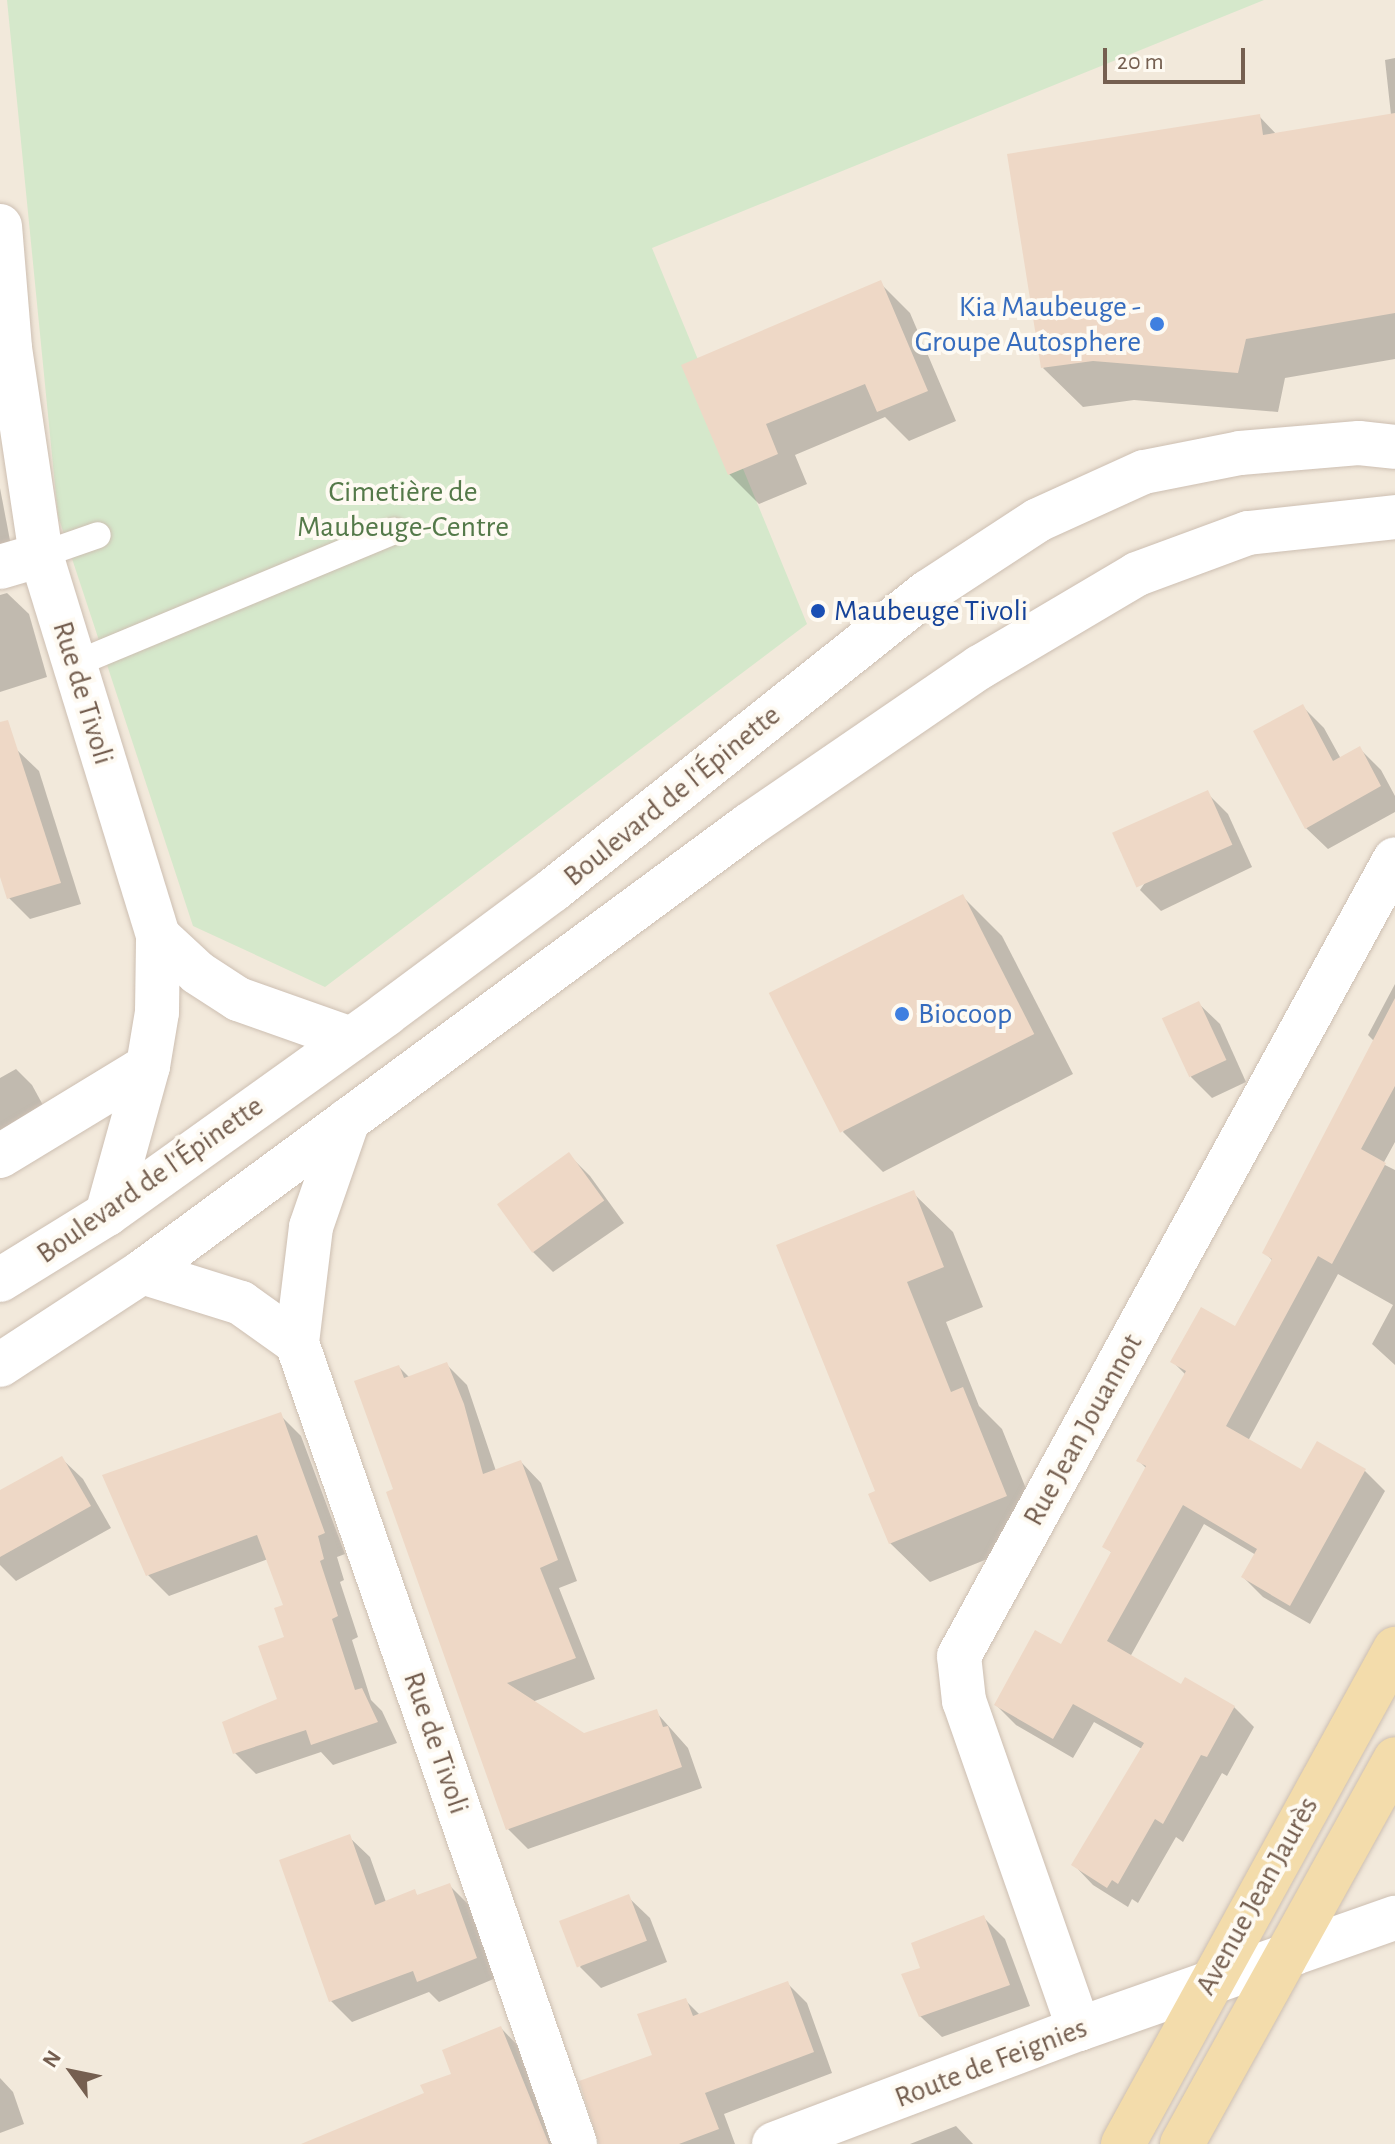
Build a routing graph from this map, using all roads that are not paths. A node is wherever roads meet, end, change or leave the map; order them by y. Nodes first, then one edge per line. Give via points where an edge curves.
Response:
1 (0, 226) edge
2 (1395, 447) edge
3 (1395, 517) edge
4 (394, 531) dead end
5 (98, 535) dead end
6 (41, 555) junction
7 (0, 567) edge
8 (75, 664) junction
9 (1395, 859) edge
10 (158, 936) junction
11 (351, 1039) junction
12 (148, 1066) junction
13 (348, 1120) junction
14 (0, 1156) edge
15 (107, 1214) junction
16 (142, 1272) junction
17 (0, 1280) edge
18 (297, 1343) junction
19 (0, 1365) edge
20 (1395, 1649) edge
21 (1395, 1759) edge
22 (1395, 1918) edge
23 (1286, 1956) junction
24 (1208, 1984) junction
25 (1079, 2029) junction
26 (575, 2144) edge
27 (774, 2144) edge
28 (1123, 2144) edge
29 (1182, 2144) edge

1 - 6 street, Rue de Tivoli via 10,348
2 - 11 street, Boulevard de l'Épinette via 1359,443 1240,453 1158,469 1038,520 928,592 553,890
3 - 13 street via 1248,533 1137,574 980,667 749,825
4 - 8 lane
5 - 6 lane
6 - 7 street
6 - 8 street, Rue de Tivoli
8 - 10 street, Rue de Tivoli
9 - 25 street, Rue Jean Jouannot via 959,1656 964,1701
10 - 11 street via 198,973 238,999
10 - 12 street via 157,1012
11 - 15 street, Boulevard de l'Épinette
12 - 14 street
12 - 15 street
13 - 16 street
13 - 18 street, Rue de Tivoli via 311,1227
15 - 17 street, Boulevard de l'Épinette
16 - 18 street via 241,1303
16 - 19 street
18 - 26 street, Rue de Tivoli
20 - 24 main road, Avenue Jean Jaurès
21 - 23 main road, Avenue Jean Jaurès
22 - 23 street, Route de Feignies
23 - 24 street, Route de Feignies
23 - 29 main road, Avenue Jean Jaurès
24 - 25 street, Route de Feignies
24 - 28 main road, Avenue Jean Jaurès
25 - 27 street, Route de Feignies

